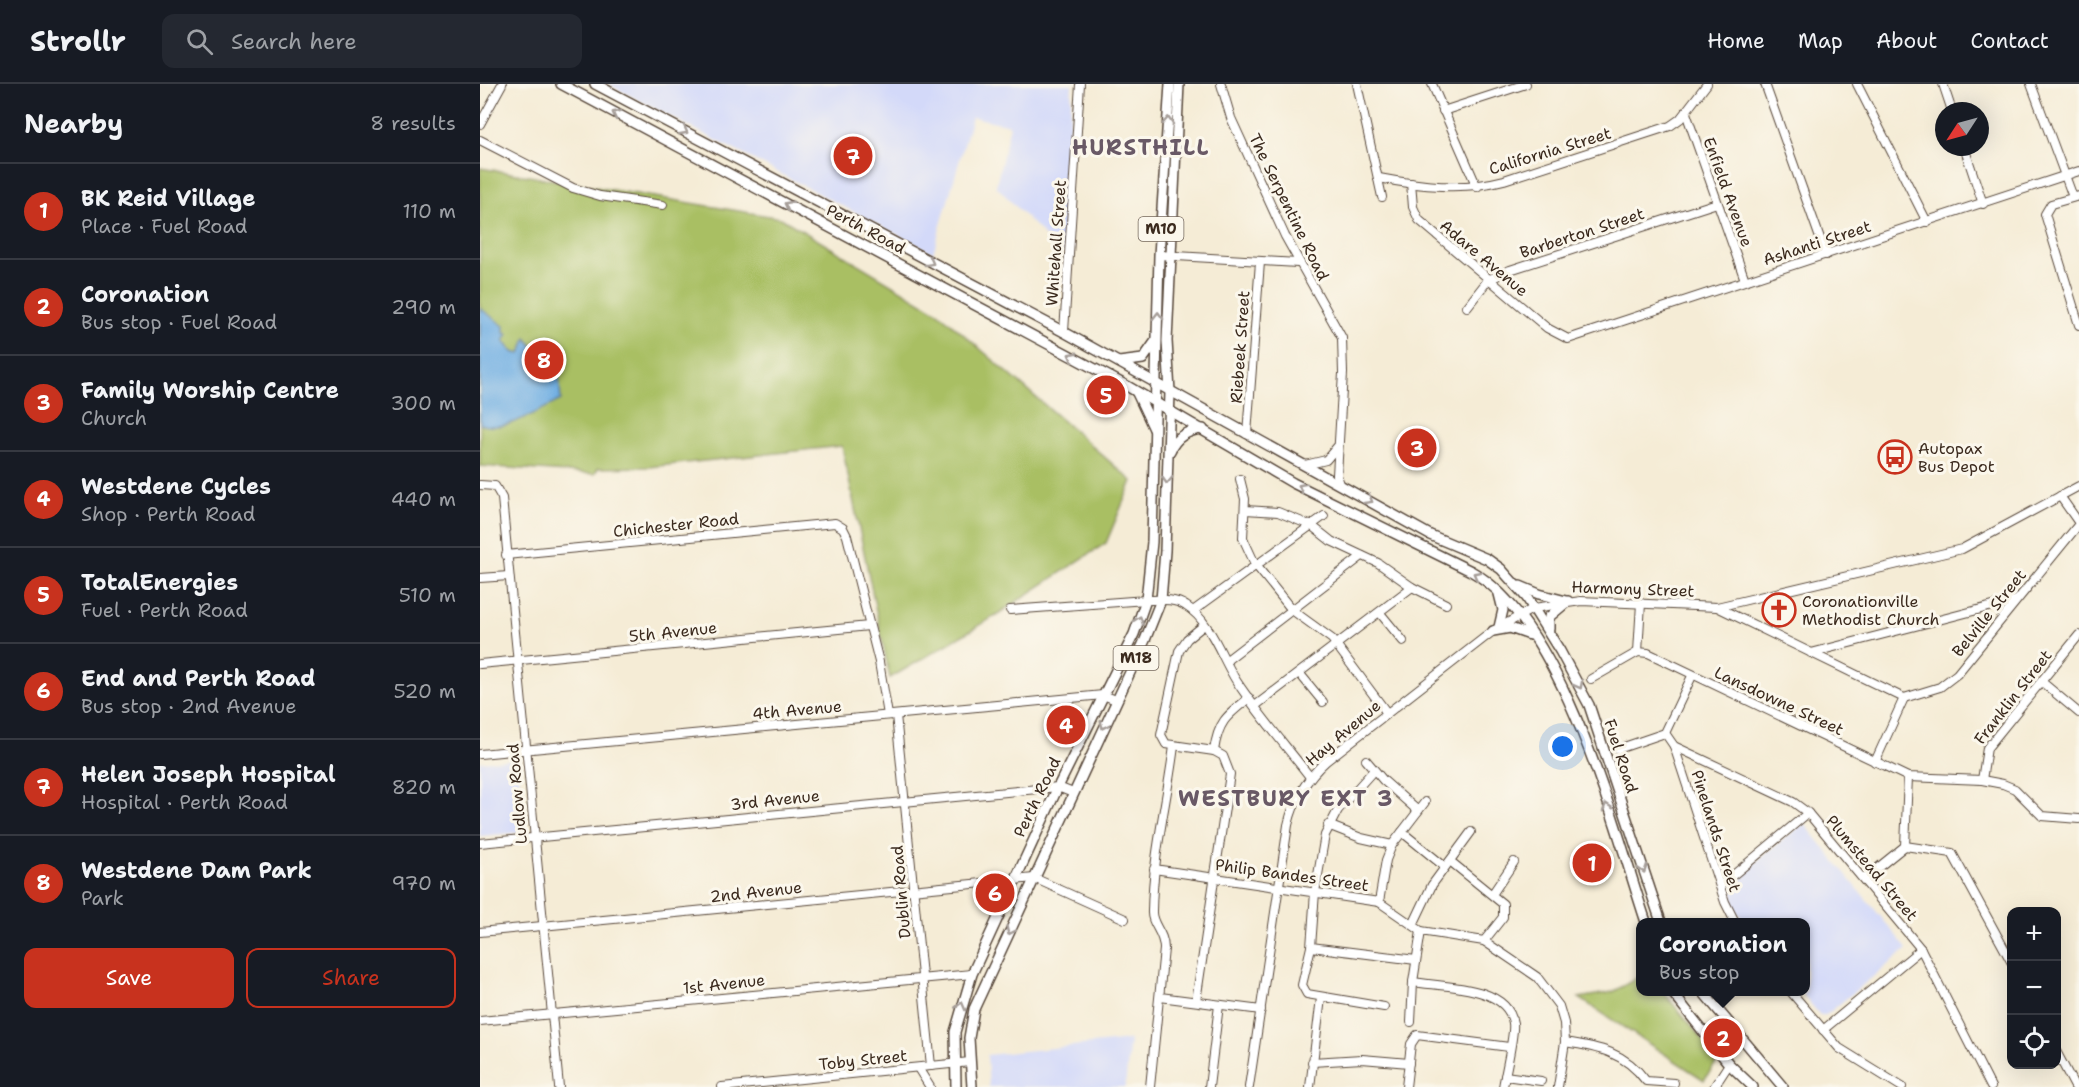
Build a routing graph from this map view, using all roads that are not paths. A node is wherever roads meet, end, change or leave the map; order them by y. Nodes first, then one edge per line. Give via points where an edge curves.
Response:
1 (502, 84) edge
2 (561, 84) edge
3 (595, 84) edge
4 (1080, 84) edge
5 (1170, 84) edge
6 (1179, 84) edge
7 (1221, 84) edge
8 (1357, 84) edge
9 (1432, 84) edge
10 (1526, 84) edge
11 (1707, 84) edge
12 (1765, 84) edge
13 (1857, 84) edge
14 (1943, 84) edge
15 (2031, 84) edge
16 (1949, 102) edge
17 (1443, 111) junction
18 (1686, 113) junction
19 (480, 124) edge
20 (480, 140) edge
21 (1967, 156) edge
22 (2079, 171) edge
23 (2064, 176) junction
24 (1379, 178) junction
25 (1411, 183) junction
26 (1477, 187) junction
27 (2076, 196) edge
28 (1382, 197) dead end
29 (1717, 203) junction
30 (1983, 204) junction
31 (663, 206) dead end
32 (1927, 222) junction
33 (1160, 255) junction
34 (1170, 255) junction
35 (1826, 255) junction
36 (1260, 262) junction
37 (1299, 263) junction
38 (1488, 280) junction
39 (1745, 280) junction
40 (1467, 307) dead end
41 (2079, 325) edge
42 (1064, 332) junction
43 (1157, 337) junction
44 (1563, 339) joint
45 (1116, 362) junction
46 (1156, 385) junction
47 (1133, 389) junction
48 (1170, 392) junction
49 (1156, 402) junction
50 (1169, 409) junction
51 (1203, 429) junction
52 (1247, 434) junction
53 (1157, 437) junction
54 (1338, 445) junction
55 (1168, 456) junction
56 (1305, 465) junction
57 (1240, 479) dead end
58 (1340, 484) junction
59 (480, 485) edge
60 (2079, 486) edge
61 (2060, 496) junction
62 (1245, 510) junction
63 (1324, 516) dead end
64 (2079, 524) edge
65 (1312, 526) junction
66 (845, 531) joint
67 (506, 555) junction
68 (1362, 556) junction
69 (1255, 564) junction
70 (509, 576) junction
71 (480, 578) edge
72 (1516, 583) junction
73 (1412, 587) junction
74 (1496, 587) junction
75 (1146, 600) junction
76 (1161, 600) junction
77 (2017, 600) junction
78 (1567, 601) junction
79 (1641, 603) junction
80 (1446, 604) dead end
81 (1717, 607) junction
82 (1534, 608) junction
83 (1010, 610) dead end
84 (1292, 610) junction
85 (1193, 611) junction
86 (1380, 613) junction
87 (1518, 614) junction
88 (869, 626) junction
89 (1203, 626) junction
90 (1496, 629) junction
91 (1550, 634) junction
92 (2079, 635) edge
93 (1533, 636) junction
94 (1403, 641) dead end
95 (1337, 646) junction
96 (1638, 652) junction
97 (1811, 653) junction
98 (1227, 660) junction
99 (518, 661) junction
100 (480, 664) edge
101 (1300, 674) junction
102 (1692, 676) junction
103 (1591, 679) dead end
104 (2042, 682) junction
105 (1103, 695) junction
106 (1249, 698) junction
107 (1904, 698) junction
108 (1116, 700) junction
109 (1323, 702) dead end
110 (1255, 706) junction
111 (2079, 712) edge
112 (1387, 713) junction
113 (892, 715) junction
114 (1665, 734) junction
115 (1174, 746) junction
116 (1674, 746) junction
117 (527, 749) junction
118 (1618, 749) dead end
119 (1214, 751) junction
120 (480, 754) edge
121 (1366, 760) dead end
122 (1875, 762) junction
123 (1373, 771) junction
124 (1310, 777) junction
125 (1908, 777) junction
126 (1982, 780) junction
127 (1058, 787) junction
128 (1073, 793) junction
129 (905, 801) junction
130 (1425, 802) dead end
131 (1418, 812) junction
132 (1808, 813) junction
133 (2079, 819) edge
134 (1328, 825) junction
135 (1402, 832) junction
136 (1471, 832) dead end
137 (535, 837) junction
138 (480, 843) edge
139 (1392, 845) junction
140 (1905, 846) junction
141 (1514, 862) dead end
142 (1448, 864) junction
143 (1154, 869) junction
144 (1214, 877) junction
145 (1034, 878) junction
146 (1864, 879) junction
147 (1014, 880) junction
148 (1280, 886) junction
149 (1720, 886) junction
150 (915, 890) junction
151 (1315, 892) junction
152 (1493, 893) junction
153 (1379, 902) junction
154 (1645, 918) edge
155 (1660, 918) edge
156 (1733, 918) edge
157 (1125, 919) dead end
158 (1413, 925) junction
159 (544, 926) junction
160 (1421, 931) junction
161 (480, 932) edge
162 (1484, 941) junction
163 (1311, 947) junction
164 (1921, 949) junction
165 (1416, 960) junction
166 (2011, 961) edge
167 (972, 974) junction
168 (922, 978) junction
169 (1413, 982) junction
170 (1675, 996) edge
171 (1706, 996) edge
172 (1794, 996) edge
173 (1160, 997) junction
174 (1322, 998) junction
175 (1196, 1001) junction
176 (1219, 1005) junction
177 (1384, 1007) dead end
178 (1261, 1010) junction
179 (552, 1014) junction
180 (480, 1021) edge
181 (1411, 1022) dead end
182 (1823, 1030) junction
183 (1565, 1042) junction
184 (1509, 1047) junction
185 (2061, 1060) edge
186 (970, 1062) junction
187 (1312, 1062) junction
188 (955, 1064) junction
189 (1409, 1064) junction
190 (1729, 1064) junction
191 (931, 1066) junction
192 (918, 1068) junction
193 (1504, 1076) junction
194 (1541, 1081) dead end
195 (1674, 1083) dead end
196 (1646, 1084) edge
197 (1406, 1086) edge
198 (559, 1087) edge
199 (722, 1087) edge
200 (930, 1087) edge
201 (956, 1087) edge
202 (972, 1087) edge
203 (1150, 1087) edge
204 (1209, 1087) edge
205 (1250, 1087) edge
206 (1310, 1087) edge
207 (1417, 1087) edge
208 (1503, 1087) edge
209 (1558, 1087) edge
210 (1714, 1087) edge
211 (1753, 1087) edge
212 (1783, 1087) edge
213 (1902, 1087) edge
214 (1991, 1087) edge
215 (2075, 1087) edge

1 - 19 street
47 -> 2 main road, Perth Road
3 -> 42 main road, Perth Road
4 - 42 street, Whitehall Street
33 -> 5 main road, M10
6 - 34 main road, M10
7 - 37 street, The Serpentine Road via 1231,118
8 - 24 street
9 - 17 street
10 - 17 street
11 - 18 street, California Street
12 - 35 street
13 - 32 street
14 - 16 street
15 - 23 street
17 - 26 street
18 - 26 street, California Street via 1664,129
18 - 29 street, Enfield Avenue
20 - 31 street via 573,188
21 - 30 street
22 - 23 street, Ashanti Street
23 - 27 street
23 - 30 street, Ashanti Street
24 - 25 street, California Street
24 - 28 street
25 - 26 street, California Street
25 - 38 street, Adare Avenue via 1413,207 1419,220
27 - 41 street via 2051,204 2045,214
29 - 38 street, Barberton Street
29 - 39 street, Enfield Avenue
30 - 32 street, Ashanti Street
32 - 35 street, Ashanti Street
33 - 34 street
43 -> 33 main road, M10
34 - 36 street
34 - 48 main road, M10
35 - 39 street, Ashanti Street
36 - 37 street
36 - 52 street, Riebeek Street
37 - 54 street, The Serpentine Road via 1339,330 1342,373
38 - 40 street, Barberton Street
38 - 44 street, Adare Avenue
39 - 44 street, Ashanti Street
42 - 45 main road, Perth Road
43 - 45 main road via 1143,359
43 - 46 main road, M10
45 - 46 main road, Perth Road
46 - 48 main road
46 - 49 main road, Perth Road / M18
47 - 49 main road, Perth Road
47 - 53 main road via 1144,404
48 - 50 main road, Perth Road / M18
48 - 52 main road
49 - 50 main road, Perth Road
49 - 53 main road, Perth Road / M18
50 - 51 main road
50 - 55 main road, Perth Road / M18
51 - 55 main road via 1179,438
74 -> 51 main road via 1293,483
52 - 56 main road
53 - 75 main road, Perth Road / M18
54 - 56 street via 1326,460
54 - 58 street, The Serpentine Road
55 -> 76 main road, Perth Road / M18
56 - 58 main road
57 - 62 street
58 -> 72 main road via 1430,535 1486,559
59 - 67 street, Ludlow Road via 495,486 502,498
60 - 61 street, Harmony Street
61 - 64 street
61 - 81 street, Harmony Street via 1962,549
62 - 65 street via 1278,512
62 - 69 street via 1243,538
63 - 65 street
64 - 77 street, Belville Street
65 - 68 street via 1331,541
65 - 69 street
66 - 67 street, Chichester Road via 831,522
66 - 88 street, Dublin Road
67 - 70 street, Ludlow Road
68 - 73 street
68 - 84 street
69 - 84 street
69 - 85 street
70 - 71 street
70 - 99 street, Ludlow Road
72 - 78 main road
72 - 82 main road
73 - 80 street
73 - 86 street
74 - 87 main road
74 - 90 main road via 1503,605
75 - 76 street
75 - 83 street
105 -> 75 main road, Perth Road / M18 via 1134,634
76 - 85 street via 1178,602
76 - 108 main road, Perth Road / M18
77 - 97 street
77 - 107 street, Belville Street via 1948,682
78 - 79 street, Harmony Street
78 - 82 street, Harmony Street
78 - 91 main road via 1549,617
79 - 81 street, Harmony Street
79 - 96 street
81 - 97 street
82 - 87 street, Hay Avenue
82 - 91 main road, Fuel Road
84 - 95 street
84 - 98 street
85 - 89 street
86 - 94 street
86 - 95 street
87 - 90 street, Hay Avenue
87 - 93 main road, Fuel Road
88 - 99 street, 5th Avenue
88 - 113 street, Dublin Road
89 - 98 street
89 - 115 street via 1179,651 1161,729 1163,742
90 - 93 main road via 1510,628
90 - 112 street, Hay Avenue
91 -> 155 main road, Fuel Road via 1589,705
92 - 104 street, Franklin Street
154 -> 93 main road, Fuel Road via 1582,730
95 - 101 street
95 - 112 street
96 - 102 street, Lansdowne Street
96 - 103 street
97 - 107 street
98 - 106 street
99 - 100 street, 5th Avenue
99 - 117 street, Ludlow Road
101 - 109 street
101 - 110 street
102 - 114 street
102 - 122 street, Lansdowne Street
104 - 111 street
104 - 126 street, Franklin Street via 1987,748
105 - 108 street, 4th Avenue
105 - 113 street, 4th Avenue
105 - 127 main road, Perth Road / M18
106 - 110 street
106 - 119 street via 1221,723
107 - 122 street
108 -> 128 main road, Perth Road / M18
110 - 124 street
112 - 124 street, Hay Avenue
113 - 117 street, 4th Avenue
113 - 129 street, Dublin Road
114 - 116 street, Plumstead Street
114 - 118 street
115 - 119 street
115 - 143 street
116 - 132 street, Plumstead Street via 1793,802
116 - 149 street, Pinelands Street
117 - 120 street, 4th Avenue
117 - 137 street, Ludlow Road
119 - 144 street via 1226,760 1230,774
121 - 123 street
122 - 125 street, Lansdowne Street
123 - 131 street
123 - 134 street
124 - 148 street, Hay Avenue via 1291,813
125 - 126 street
125 - 140 street
126 - 133 street via 2015,789 2042,816
127 - 128 street, 3rd Avenue
127 - 129 street, 3rd Avenue
127 - 147 main road, Perth Road / M18
128 - 145 main road, Perth Road / M18
129 - 137 street, 3rd Avenue
129 - 150 street, Dublin Road
130 - 131 street
131 - 135 street
132 - 146 street, Plumstead Street
132 - 149 street
134 - 139 street
134 - 151 street
135 - 139 street
135 - 142 street
136 - 142 street
137 - 138 street, 3rd Avenue
137 - 159 street, Ludlow Road
139 - 153 street
140 - 146 street
140 - 166 street via 1948,850 1958,859
141 - 152 street
142 - 152 street
142 - 158 street via 1427,893
143 - 144 street, Philip Bandes Street
143 - 173 street via 1151,914 1164,943
144 - 148 street, Philip Bandes Street
144 - 175 street
145 - 147 street, 2nd Avenue
145 - 157 street
145 -> 186 main road, Perth Road / M18 via 974,1009
146 - 164 street, Plumstead Street
147 - 150 street, 2nd Avenue
147 - 167 main road, Perth Road / M18
148 - 151 street, Philip Bandes Street
148 - 178 street, Hay Avenue
149 - 156 street, Pinelands Street
150 - 159 street, 2nd Avenue
150 - 168 street, Dublin Road
151 - 153 street, Philip Bandes Street
151 - 163 street
152 - 162 street via 1503,904 1504,912
153 - 158 street, Philip Bandes Street
158 - 160 street, Philip Bandes Street
159 - 161 street, 2nd Avenue
159 - 179 street, Ludlow Road
160 - 162 street, Philip Bandes Street
160 - 165 street
162 - 183 street, Philip Bandes Street via 1545,985 1563,1014
163 - 165 street
163 - 174 street via 1302,989
164 - 182 street
164 - 214 street, Plumstead Street
165 - 169 street
167 - 168 street, 1st Avenue
188 -> 167 main road, Perth Road / M18 via 958,1019
168 - 179 street, 1st Avenue
168 - 191 street, Dublin Road
169 - 181 street
169 - 184 street via 1486,993 1498,999 1510,1015 1513,1029
170 - 190 main road
171 - 212 main road
172 - 182 street
173 - 175 street
173 - 203 street
174 - 177 street
174 - 187 street
175 - 176 street
176 - 178 street
176 - 204 street
178 - 205 street, Hay Avenue
179 - 180 street, 1st Avenue
179 - 198 street, Ludlow Road
182 - 213 street via 1848,1055
183 - 196 street via 1609,1050 1630,1063
183 - 209 street, Philip Bandes Street
184 - 189 street via 1414,1037
184 - 193 street
185 - 215 street
186 - 188 street, Toby Street
186 - 202 main road, M18
187 - 189 street via 1362,1059
187 - 206 street
188 - 191 street, Toby Street
188 - 201 main road, M18
189 - 197 street
190 - 210 street
190 - 211 main road
191 - 192 street, Toby Street
192 - 199 street, Toby Street
192 - 200 street
193 - 194 street
193 - 208 street
195 - 196 street
197 - 207 street

